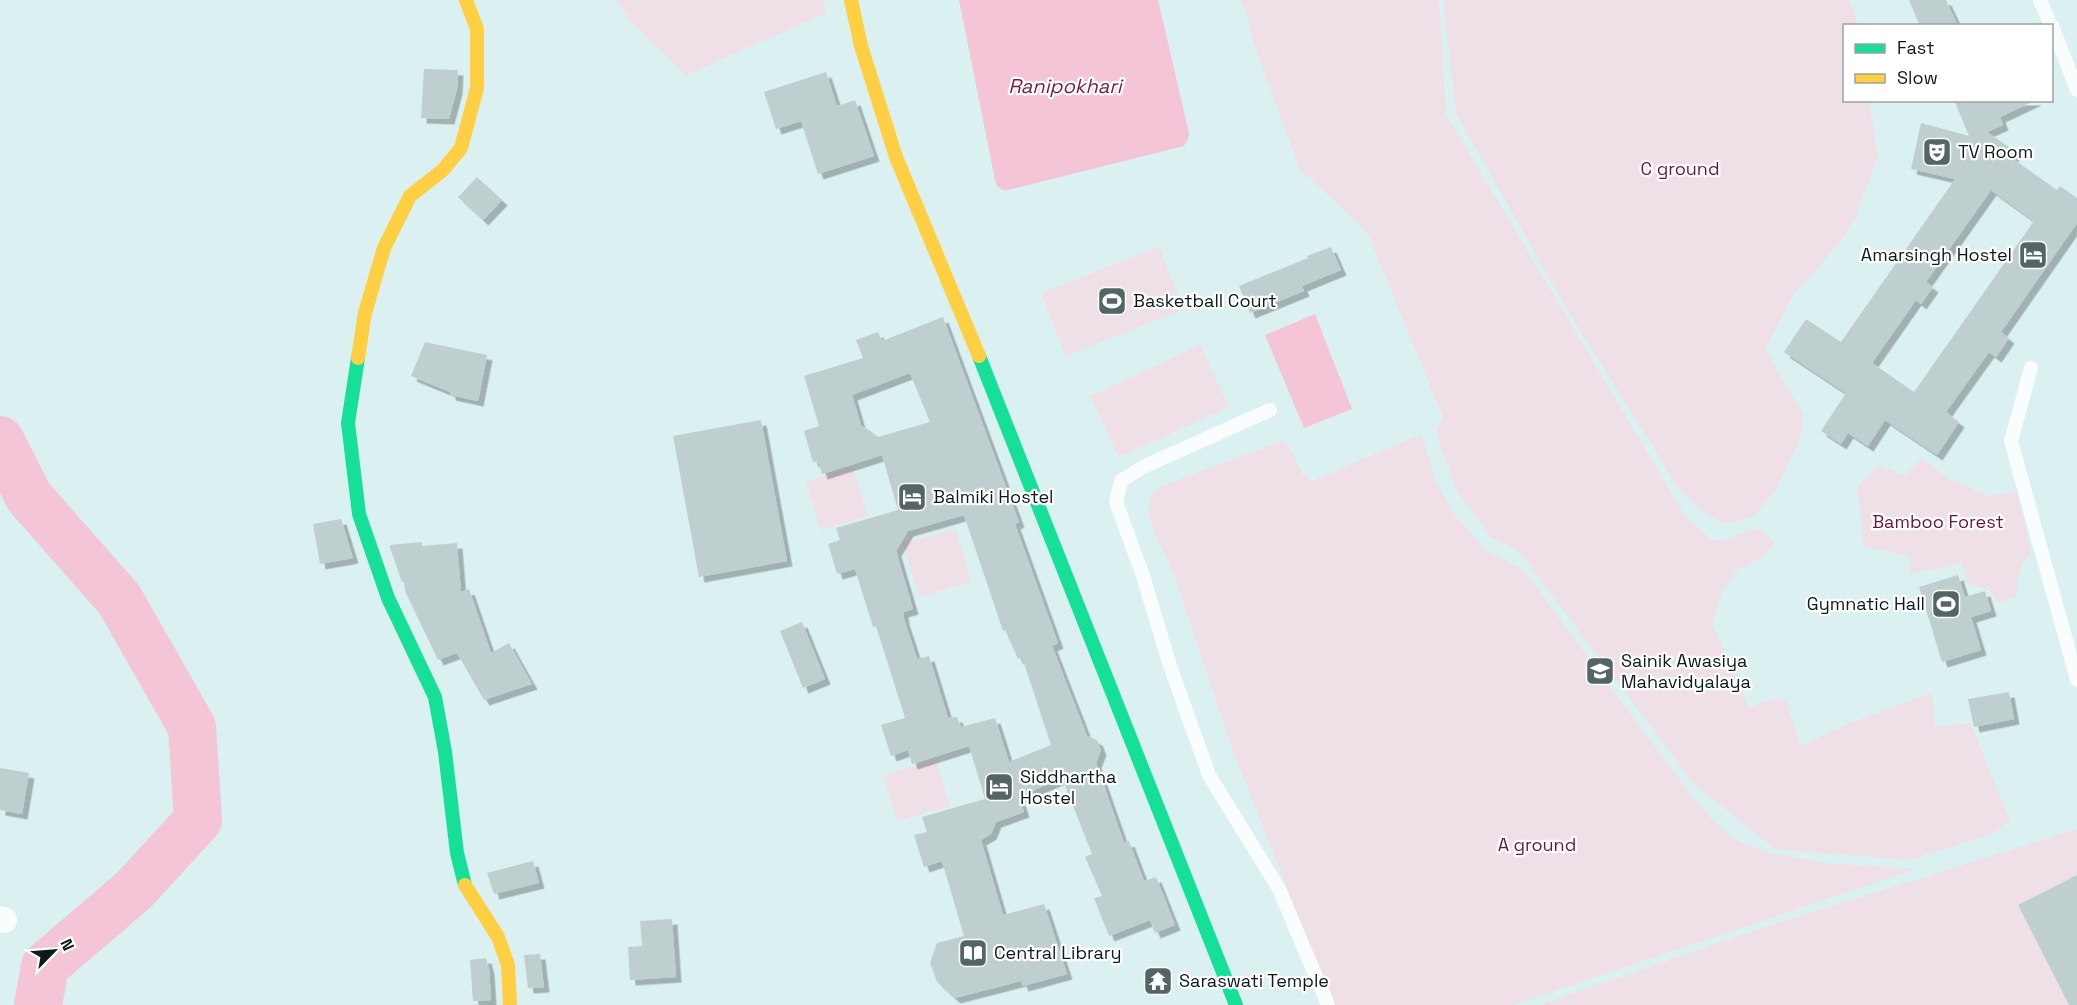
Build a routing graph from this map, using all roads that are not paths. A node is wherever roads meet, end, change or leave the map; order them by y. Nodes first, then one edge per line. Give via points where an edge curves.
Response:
1 (466, 0) edge
2 (851, 0) edge
3 (2040, 0) edge
4 (2050, 24) edge
5 (2053, 31) edge
6 (2077, 90) edge
7 (2031, 368) dead end
8 (1270, 410) dead end
9 (2077, 680) edge
10 (510, 1005) edge
11 (1236, 1005) edge
12 (1328, 1005) edge

1 - 10 main road via 477,29 477,88 461,148 443,170 410,196 384,248 365,313 348,423 359,514 388,598 435,697 465,884 498,937 508,965
2 - 11 main road via 861,46 896,157 959,304
3 - 4 lane
5 - 6 lane
7 - 9 lane via 2011,441
8 - 12 lane via 1143,466 1120,481 1116,502 1209,775 1279,889

